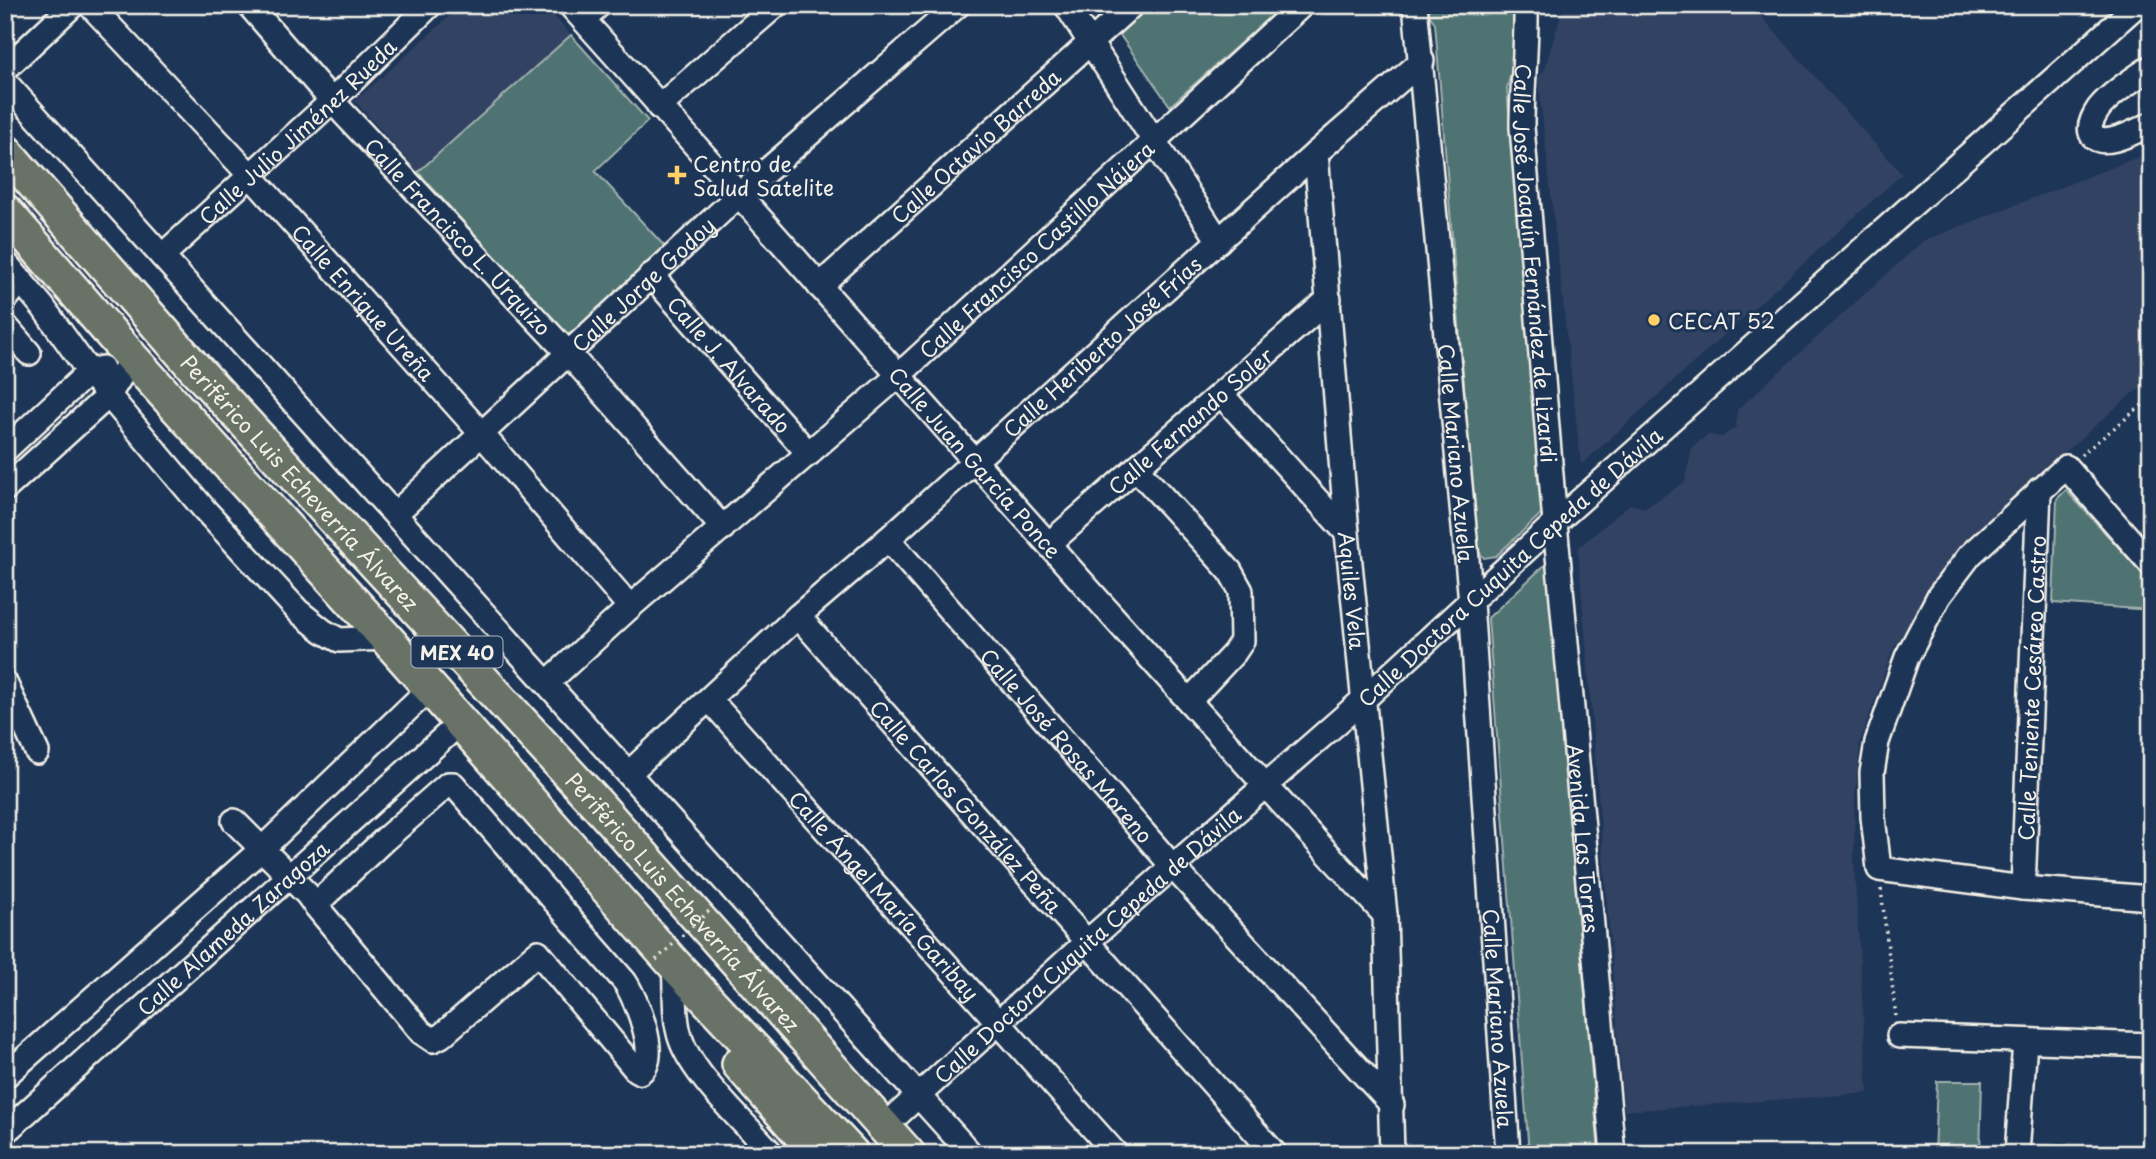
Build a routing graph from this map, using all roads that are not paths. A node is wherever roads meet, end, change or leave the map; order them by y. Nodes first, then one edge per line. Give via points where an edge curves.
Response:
1 (74, 5) edge
2 (90, 5) edge
3 (249, 5) edge
4 (776, 5) edge
5 (958, 5) edge
6 (1066, 5) edge
7 (1132, 5) edge
8 (1302, 5) edge
9 (1415, 5) edge
10 (1526, 5) edge
11 (2137, 5) edge
12 (416, 10) edge
13 (584, 10) edge
14 (1091, 43) junction
15 (1422, 61) junction
16 (2151, 67) edge
17 (5, 69) edge
18 (5, 82) edge
19 (332, 101) junction
20 (659, 107) junction
21 (2151, 124) edge
22 (1154, 140) junction
23 (5, 151) edge
24 (1316, 153) junction
25 (251, 176) junction
26 (740, 194) junction
27 (5, 211) edge
28 (1219, 241) junction
29 (162, 256) junction
30 (5, 262) edge
31 (651, 275) junction
32 (21, 280) junction
33 (819, 286) junction
34 (130, 296) junction
35 (1329, 299) junction
36 (5, 300) edge
37 (5, 326) edge
38 (567, 352) junction
39 (29, 353) dead end
40 (132, 358) junction
41 (192, 366) junction
42 (89, 372) junction
43 (898, 376) junction
44 (1221, 394) junction
45 (109, 395) junction
46 (481, 433) junction
47 (5, 450) edge
48 (809, 454) junction
49 (974, 462) junction
50 (1136, 468) junction
51 (5, 489) edge
52 (2039, 490) junction
53 (395, 514) junction
54 (1555, 523) junction
55 (723, 528) junction
56 (1347, 533) junction
57 (888, 539) junction
58 (1050, 543) junction
59 (2151, 564) edge
60 (1471, 602) junction
61 (630, 607) junction
62 (798, 616) junction
63 (386, 638) junction
64 (5, 683) edge
65 (547, 683) junction
66 (430, 688) junction
67 (710, 700) junction
68 (1363, 700) junction
69 (1189, 701) junction
70 (461, 722) junction
71 (37, 752) dead end
72 (629, 773) junction
73 (1265, 786) junction
74 (234, 821) dead end
75 (263, 848) junction
76 (1174, 869) junction
77 (291, 877) junction
78 (2023, 888) junction
79 (2151, 898) edge
80 (315, 905) junction
81 (1385, 915) junction
82 (1088, 942) junction
83 (665, 962) junction
84 (84, 1008) junction
85 (1000, 1023) junction
86 (1899, 1036) road end
87 (110, 1038) junction
88 (2025, 1041) junction
89 (2151, 1045) edge
90 (5, 1076) edge
91 (918, 1096) junction
92 (1392, 1105) junction
93 (884, 1127) junction
94 (5, 1132) edge
95 (836, 1148) edge
96 (1272, 1153) edge
97 (772, 1154) edge
98 (908, 1154) edge
99 (971, 1154) edge
100 (1116, 1154) edge
101 (1392, 1154) edge
102 (1508, 1154) edge
103 (1613, 1154) edge
104 (2017, 1154) edge

1 - 17 street
2 - 25 street, Calle Enrique Ureña
3 - 19 street, Calle Francisco L. Urquizo
4 - 20 street
5 - 26 street, Calle Jorge Godoy
6 - 14 street
7 - 14 street, Calle Octavio Barreda
8 - 22 street, Calle Francisco Castillo Nájera
9 - 15 street, Calle Mariano Azuela
10 - 54 street, Calle José Joaquín Fernández de Lizardi via 1522,127
11 - 54 street, Calle Doctora Cuquita Cepeda de Dávila
12 - 19 street, Calle Julio Jiménez Rueda
13 - 20 street, Calle Juan García Ponce
14 - 22 street
14 - 33 street, Calle Octavio Barreda
15 - 24 street, Calle Heriberto José Frías
15 - 60 street, Calle Mariano Azuela
16 - 21 street via 2100,106 2090,128 2097,140 2106,141
18 - 29 street
19 - 25 street, Calle Julio Jiménez Rueda
19 - 38 street, Calle Francisco L. Urquizo
20 - 26 street, Calle Juan García Ponce
22 - 28 street
22 - 43 street, Calle Francisco Castillo Nájera
23 - 34 highway, Periférico Luis Echeverría Álvarez / MEX 40
24 - 28 street, Calle Heriberto José Frías
24 - 35 street, Aquiles Vela
25 - 29 street, Calle Julio Jiménez Rueda
25 - 46 street, Calle Enrique Ureña
26 - 31 street, Calle Jorge Godoy
26 - 33 street, Calle Juan García Ponce
27 - 40 highway, Periférico Luis Echeverría Álvarez / MEX 40
28 - 49 street, Calle Heriberto José Frías
29 - 53 street
30 - 32 street
31 - 38 street, Calle Jorge Godoy
31 - 48 street, Calle J. Alvarado
32 - 36 street
32 - 42 street
33 - 43 street, Calle Juan García Ponce
34 - 40 highway
34 - 41 highway, Periférico Luis Echeverría Álvarez / MEX 40
35 - 44 street, Calle Fernando Soler
35 - 56 street, Aquiles Vela
37 - 39 street
38 - 46 street, Calle Jorge Godoy
38 - 55 street, Calle Francisco L. Urquizo
40 - 41 highway
40 - 42 street
40 - 45 street
40 - 63 highway, Periférico Luis Echeverría Álvarez / MEX 40
41 - 93 highway, Periférico Luis Echeverría Álvarez / MEX 40 via 596,803
42 - 45 street
42 - 47 street
43 - 48 street, Calle Francisco Castillo Nájera
43 - 49 street, Calle Juan García Ponce
44 - 50 street, Calle Fernando Soler
44 - 56 street
45 - 51 street
45 - 63 street via 298,611 339,640
46 - 53 street, Calle Jorge Godoy
46 - 61 street, Calle Enrique Ureña
48 - 55 street, Calle Francisco Castillo Nájera
49 - 57 street, Calle Heriberto José Frías
49 - 58 street, Calle Juan García Ponce
50 - 58 street, Calle Fernando Soler
50 - 69 street via 1230,570 1241,591 1240,647
52 - 59 street via 2066,467
52 - 78 street, Calle Teniente Cesáreo Castro
52 - 78 street via 1970,555 1939,596 1907,657 1877,742 1872,773 1879,869
53 - 65 street
54 - 60 street, Calle Doctora Cuquita Cepeda de Dávila
54 - 103 street, Avenida Las Torres
55 - 61 street, Calle Francisco Castillo Nájera
56 - 68 street, Aquiles Vela
57 - 62 street, Calle Heriberto José Frías
57 - 76 street, Calle José Rosas Moreno
58 - 69 street, Calle Juan García Ponce
60 - 68 street, Calle Doctora Cuquita Cepeda de Dávila
60 - 102 street, Calle Mariano Azuela
61 - 65 street, Calle Francisco Castillo Nájera
62 - 67 street, Calle Heriberto José Frías
62 - 82 street, Calle Carlos González Peña
63 - 66 highway, Periférico Luis Echeverría Álvarez / MEX 40
64 - 71 street
65 - 72 street
66 - 70 highway, Periférico Luis Echeverría Álvarez / MEX 40
66 - 75 street, Calle Alameda Zaragoza
67 - 72 street, Calle Heriberto José Frías
67 - 85 street, Calle Ángel María Garibay
68 - 73 street, Calle Doctora Cuquita Cepeda de Dávila
68 - 81 street, Aquiles Vela
69 - 73 street, Calle Juan García Ponce
70 - 77 street, Calle Alameda Zaragoza
70 - 83 highway, Periférico Luis Echeverría Álvarez / MEX 40
72 - 91 street
73 - 76 street, Calle Doctora Cuquita Cepeda de Dávila
73 - 81 street, Calle Juan García Ponce
74 - 75 street
75 - 77 street
75 - 84 street, Calle Alameda Zaragoza
76 - 82 street, Calle Doctora Cuquita Cepeda de Dávila
76 - 92 street, Calle José Rosas Moreno
77 - 80 street
77 - 87 street, Calle Alameda Zaragoza
78 - 79 street
80 - 80 street via 416,810 453,784 625,982 637,1004 650,1052 648,1064 640,1072 636,1070 538,953 441,1036 426,1037
81 - 92 street, Aquiles Vela
82 - 85 street, Calle Doctora Cuquita Cepeda de Dávila
82 - 96 street, Calle Carlos González Peña
83 - 95 highway, Periférico Luis Echeverría Álvarez / MEX 40
83 - 97 street via 688,1057
84 - 87 street
84 - 90 street, Calle Alameda Zaragoza
85 - 91 street, Calle Doctora Cuquita Cepeda de Dávila
85 - 100 street, Calle Ángel María Garibay
86 - 88 street
87 - 94 street, Calle Alameda Zaragoza
88 - 89 street
88 - 104 street
91 - 93 street, Calle Doctora Cuquita Cepeda de Dávila
91 - 99 street
92 - 101 street, Aquiles Vela
93 - 98 highway, Periférico Luis Echeverría Álvarez / MEX 40

